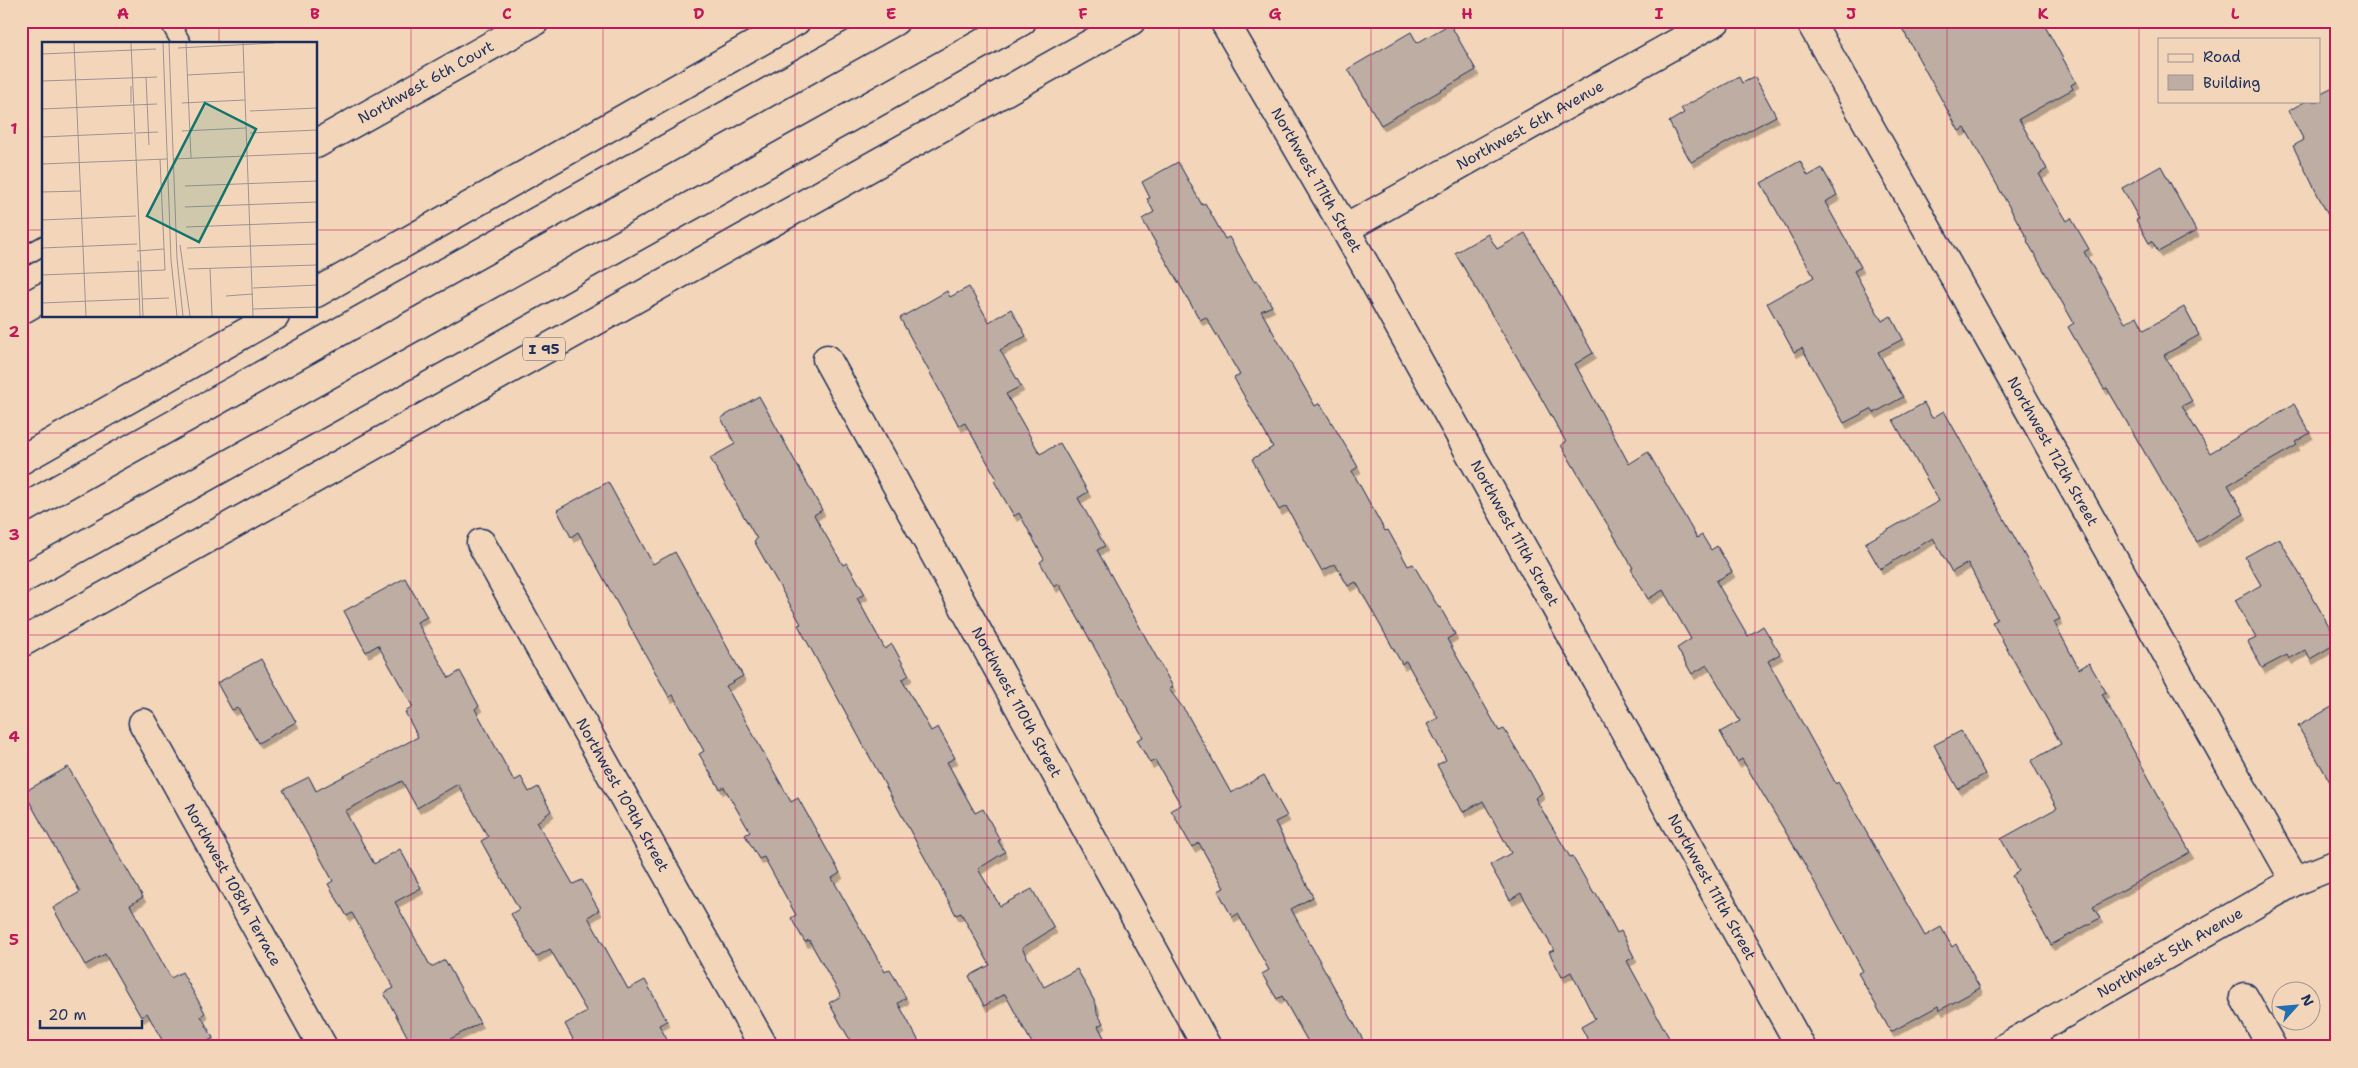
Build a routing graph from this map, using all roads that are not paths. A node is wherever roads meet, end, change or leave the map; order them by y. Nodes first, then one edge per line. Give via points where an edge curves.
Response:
1 (169, 21) edge
2 (535, 21) edge
3 (796, 21) edge
4 (895, 21) edge
5 (1022, 21) edge
6 (1131, 21) edge
7 (1224, 21) edge
8 (1716, 21) edge
9 (1810, 21) edge
10 (181, 42) edge
11 (318, 143) edge
12 (1345, 229) junction
13 (42, 246) edge
14 (21, 258) edge
15 (318, 292) edge
16 (42, 298) edge
17 (21, 310) edge
18 (271, 318) edge
19 (826, 359) dead end
20 (21, 460) edge
21 (21, 510) edge
22 (481, 543) dead end
23 (21, 580) edge
24 (21, 643) edge
25 (143, 723) dead end
26 (2337, 864) edge
27 (2295, 881) junction
28 (2244, 996) dead end
29 (2039, 1039) edge
30 (323, 1047) edge
31 (764, 1047) edge
32 (1208, 1047) edge
33 (1801, 1047) edge
34 (2006, 1047) edge
35 (2272, 1047) edge

1 - 10 lane
2 - 11 main road, Northwest 6th Court
3 - 15 main road
4 - 21 main road
5 - 23 main road
6 - 24 main road, I 95
7 - 12 main road, Northwest 111th Street
8 - 12 main road, Northwest 6th Avenue
9 - 27 main road, Northwest 112th Street
12 - 33 main road, Northwest 111th Street
13 - 14 lane
16 - 17 main road
18 - 20 main road
19 - 32 main road, Northwest 110th Street
22 - 31 main road, Northwest 109th Street
25 - 30 main road, Northwest 108th Terrace
26 - 27 main road, Northwest 5th Avenue
27 - 29 main road, Northwest 5th Avenue
28 - 35 main road
29 - 34 main road, Northwest 5th Avenue

